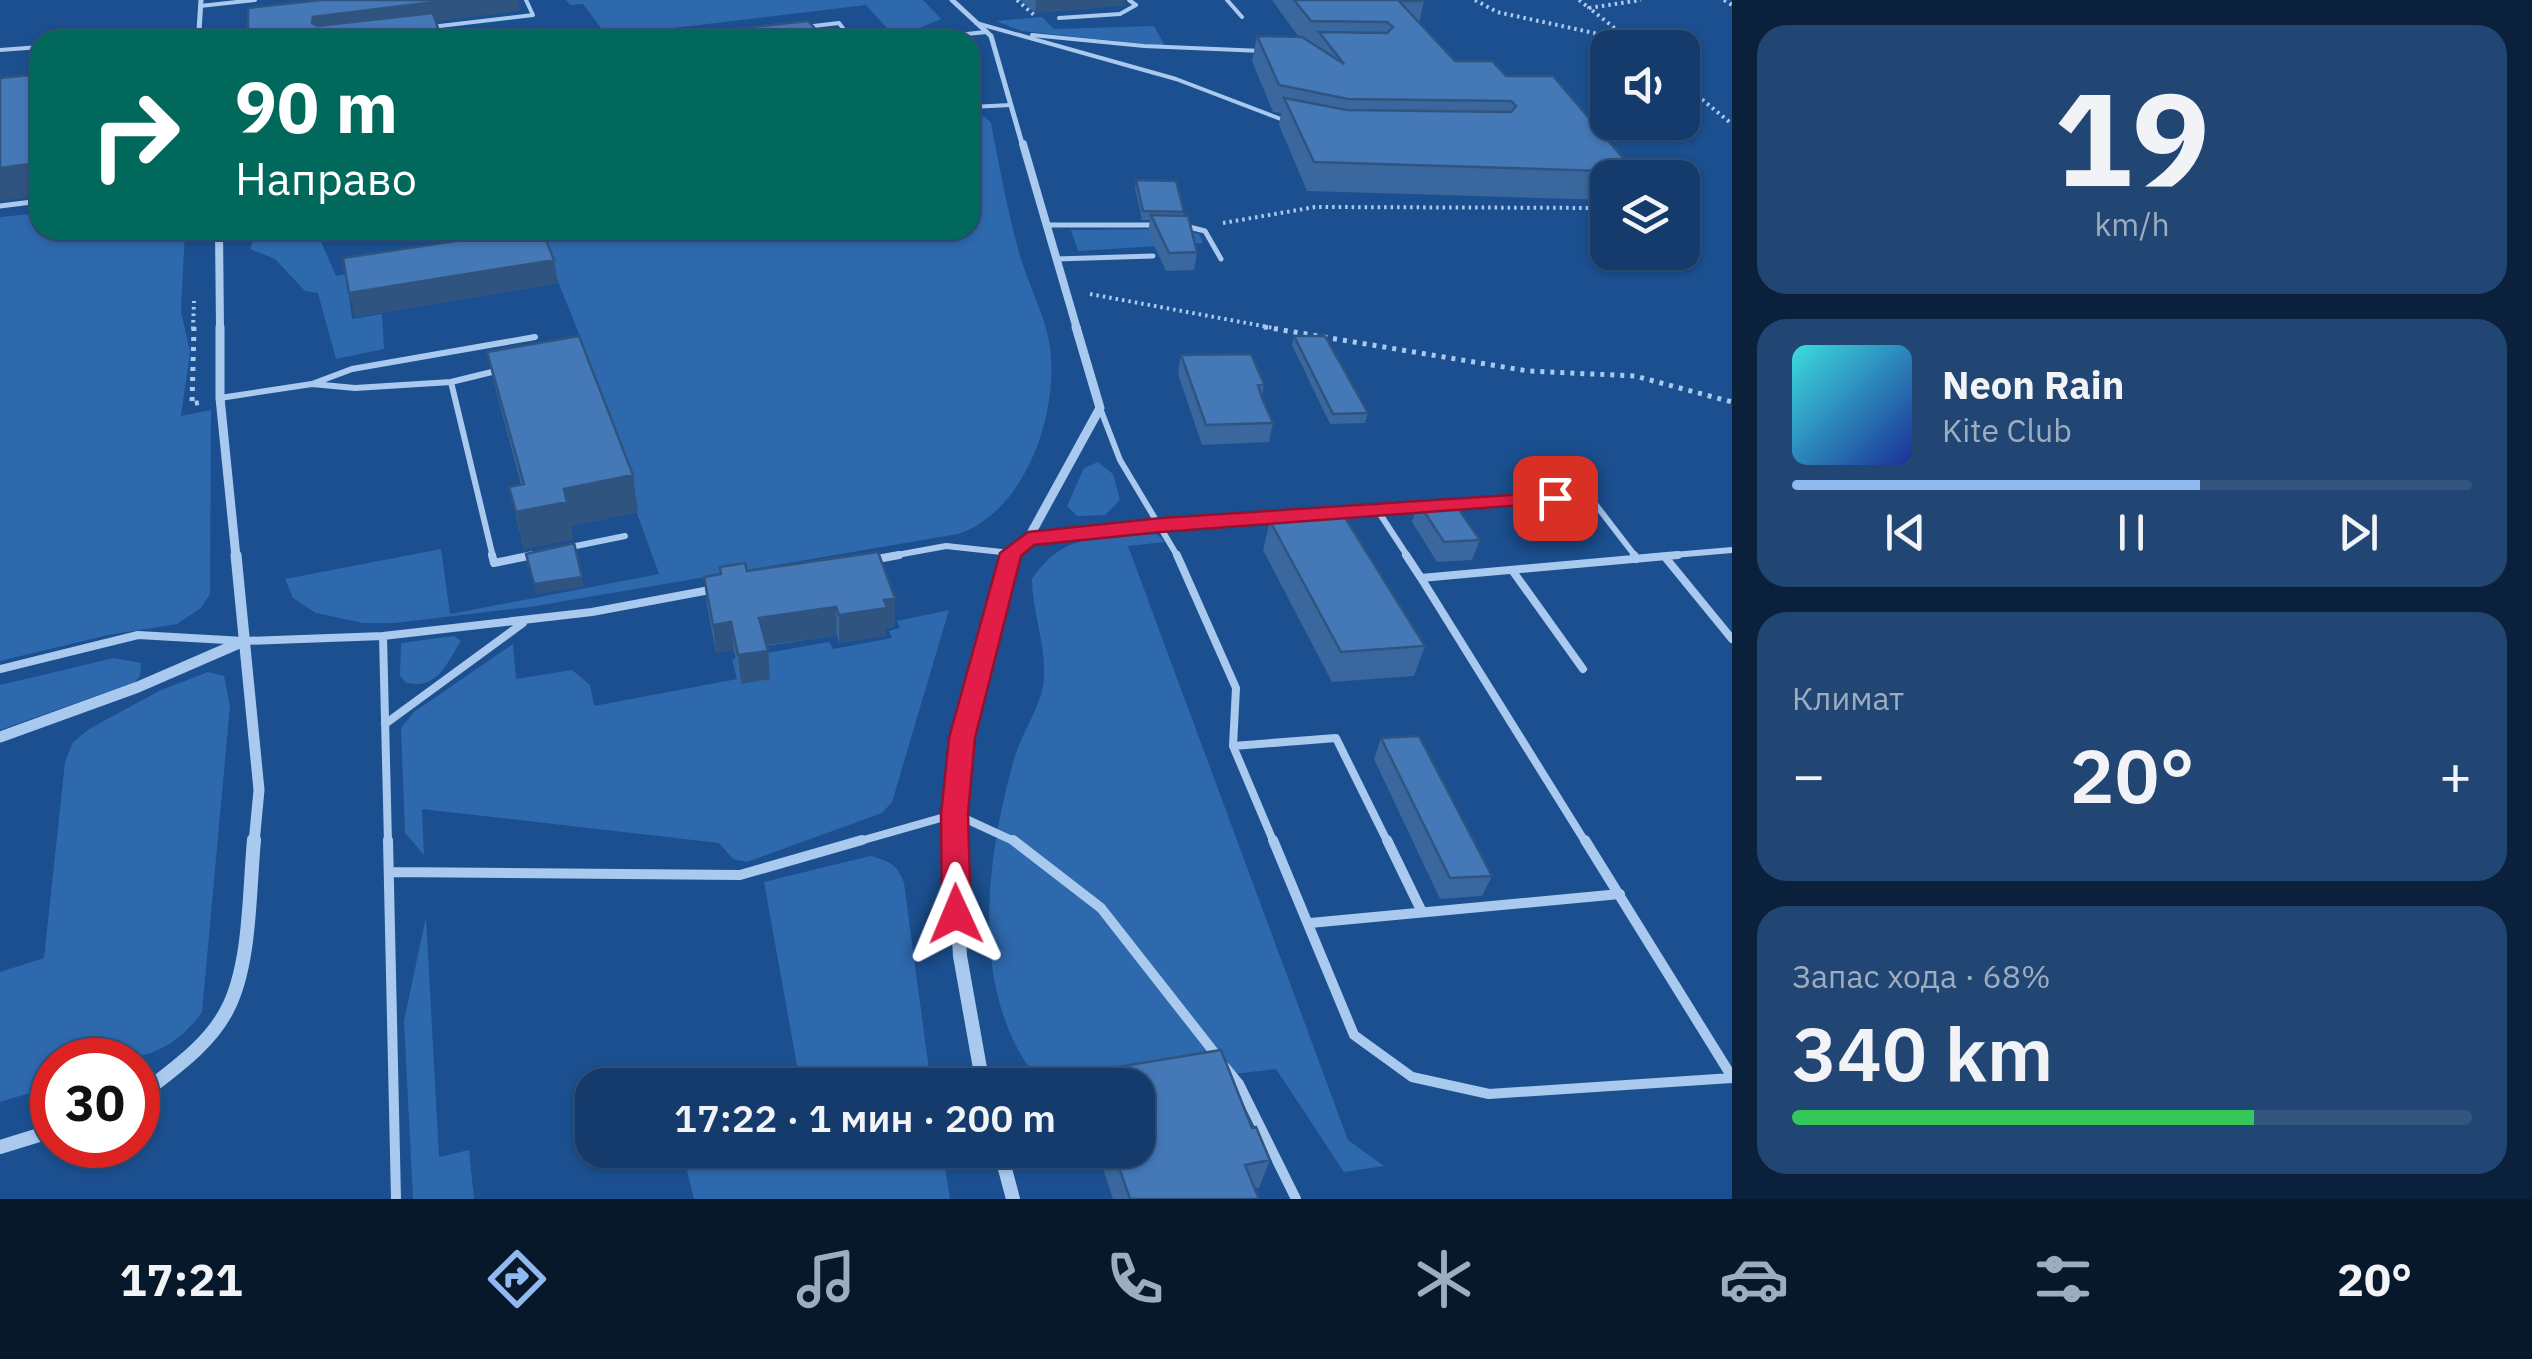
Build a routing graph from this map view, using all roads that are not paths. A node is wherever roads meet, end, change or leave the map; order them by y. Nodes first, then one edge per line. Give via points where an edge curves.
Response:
1 (255, 0) edge
2 (526, 0) edge
3 (952, 0) edge
4 (1129, 0) edge
5 (1226, 0) edge
6 (201, 3) edge
7 (1242, 17) dead end
8 (1058, 18) dead end
9 (976, 23) junction
10 (427, 28) edge
11 (802, 28) edge
12 (199, 30) edge
13 (844, 30) edge
14 (986, 32) junction
15 (980, 33) edge
16 (1012, 33) junction
17 (1144, 46) junction
18 (30, 48) edge
19 (0, 50) edge
20 (1262, 50) edge
21 (1144, 71) junction
22 (1011, 105) junction
23 (980, 107) edge
24 (1299, 124) edge
25 (30, 203) edge
26 (0, 206) edge
27 (1046, 225) junction
28 (219, 240) edge
29 (1153, 256) dead end
30 (1056, 259) junction
31 (1221, 259) dead end
32 (534, 337) dead end
33 (508, 368) edge
34 (451, 382) junction
35 (312, 384) junction
36 (220, 398) junction
37 (1100, 408) junction
38 (1378, 511) junction
39 (1161, 525) junction
40 (625, 536) dead end
41 (1028, 539) junction
42 (1732, 550) edge
43 (1010, 553) junction
44 (1664, 556) junction
45 (1637, 558) junction
46 (853, 564) edge
47 (1512, 570) junction
48 (1421, 578) junction
49 (722, 588) edge
50 (526, 620) junction
51 (383, 636) junction
52 (1732, 639) edge
53 (244, 640) junction
54 (0, 669) edge
55 (1583, 669) dead end
56 (385, 724) junction
57 (0, 737) edge
58 (1234, 746) junction
59 (955, 814) junction
60 (388, 872) junction
61 (1620, 894) junction
62 (1422, 910) junction
63 (1310, 923) junction
64 (978, 1068) edge
65 (160, 1078) edge
66 (1732, 1078) edge
67 (30, 1137) edge
68 (0, 1147) edge
69 (1005, 1168) edge
70 (396, 1199) edge
71 (1013, 1199) edge
72 (1296, 1199) edge

1 - 6 lane
2 - 10 lane via 533,15
3 - 9 street
4 - 8 lane via 1136,5 1132,11
5 - 7 lane
6 - 12 street
9 - 14 street
9 - 16 lane
11 - 13 lane via 838,23
14 - 15 lane
14 - 22 street
16 - 17 lane
16 - 21 lane
17 - 20 lane
17 - 21 lane
18 - 19 lane
21 - 24 lane
22 - 23 lane
22 - 27 street
25 - 26 lane
27 - 30 street
27 - 31 lane via 1197,227
28 - 36 street
29 - 30 lane
30 - 37 street
32 - 35 lane via 352,369
33 - 34 lane
34 - 35 lane
34 - 40 lane via 494,563
35 - 36 lane
36 - 53 street
37 - 39 lane via 1120,460
37 - 41 street
38 - 39 lane
38 - 45 lane via 1589,496
38 - 48 lane
39 - 41 lane
39 - 58 lane via 1236,688
41 - 43 street
42 - 44 lane
43 - 46 lane via 946,546
43 - 59 street via 962,738
44 - 45 lane
44 - 52 lane
45 - 47 lane
47 - 48 lane
47 - 55 lane
48 - 61 lane
49 - 50 lane
50 - 51 lane
50 - 56 lane
51 - 53 lane
51 - 56 lane
53 - 54 lane via 138,635
53 - 57 street
53 - 65 street via 259,790 240,974 228,1011 198,1048
56 - 60 lane
58 - 62 lane via 1336,738
58 - 63 lane
59 - 60 lane via 740,875
59 - 64 street via 957,947
59 - 72 lane via 1023,845 1101,908 1239,1084
60 - 70 lane
61 - 62 lane
61 - 66 lane
62 - 63 lane
63 - 66 lane via 1354,1034 1412,1077 1489,1094
67 - 68 street
69 - 71 street

